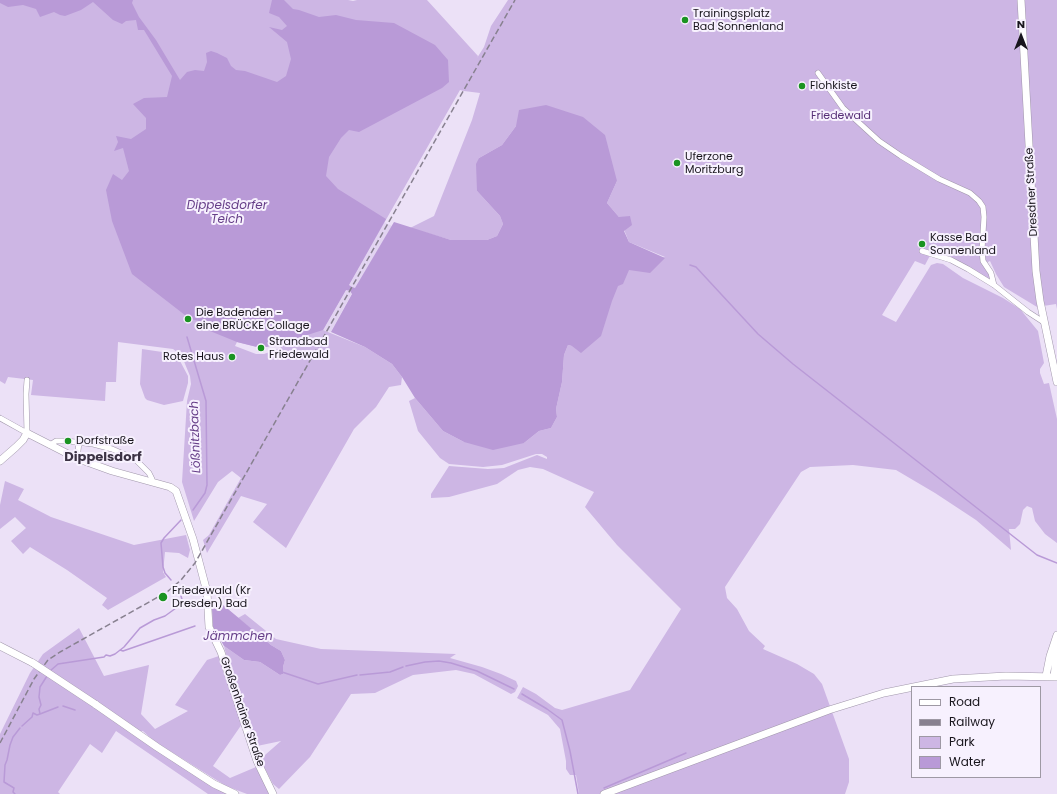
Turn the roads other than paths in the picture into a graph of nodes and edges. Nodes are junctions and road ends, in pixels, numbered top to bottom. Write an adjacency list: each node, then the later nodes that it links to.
1 (1021, 0): 5 (main road, Dresdner Straße)
2 (818, 73): 4 (street)
3 (922, 251): 4 (street)
4 (994, 285): 5 (street)
5 (1045, 323): 7 (main road, Dresdner Straße)
6 (27, 380): 9 (street)
7 (1057, 382)
8 (0, 418): 9 (street, Großenhainer Straße)
9 (27, 433): 11 (main road, Großenhainer Straße); 13 (main road)
10 (79, 442): 11 (street); 12 (street); 14 (street)
11 (50, 445): 12 (main road, Großenhainer Straße)
12 (76, 458): 14 (main road, Großenhainer Straße)
13 (0, 461)
14 (151, 482): 22 (main road, Großenhainer Straße)
15 (1057, 635): 18 (main road)
16 (0, 646): 21 (main road, bridge)
17 (1057, 656): 18 (main road)
18 (1052, 677): 19 (main road)
19 (918, 686)
20 (911, 688): 23 (main road)
21 (235, 794)
22 (273, 794)
23 (604, 794)

